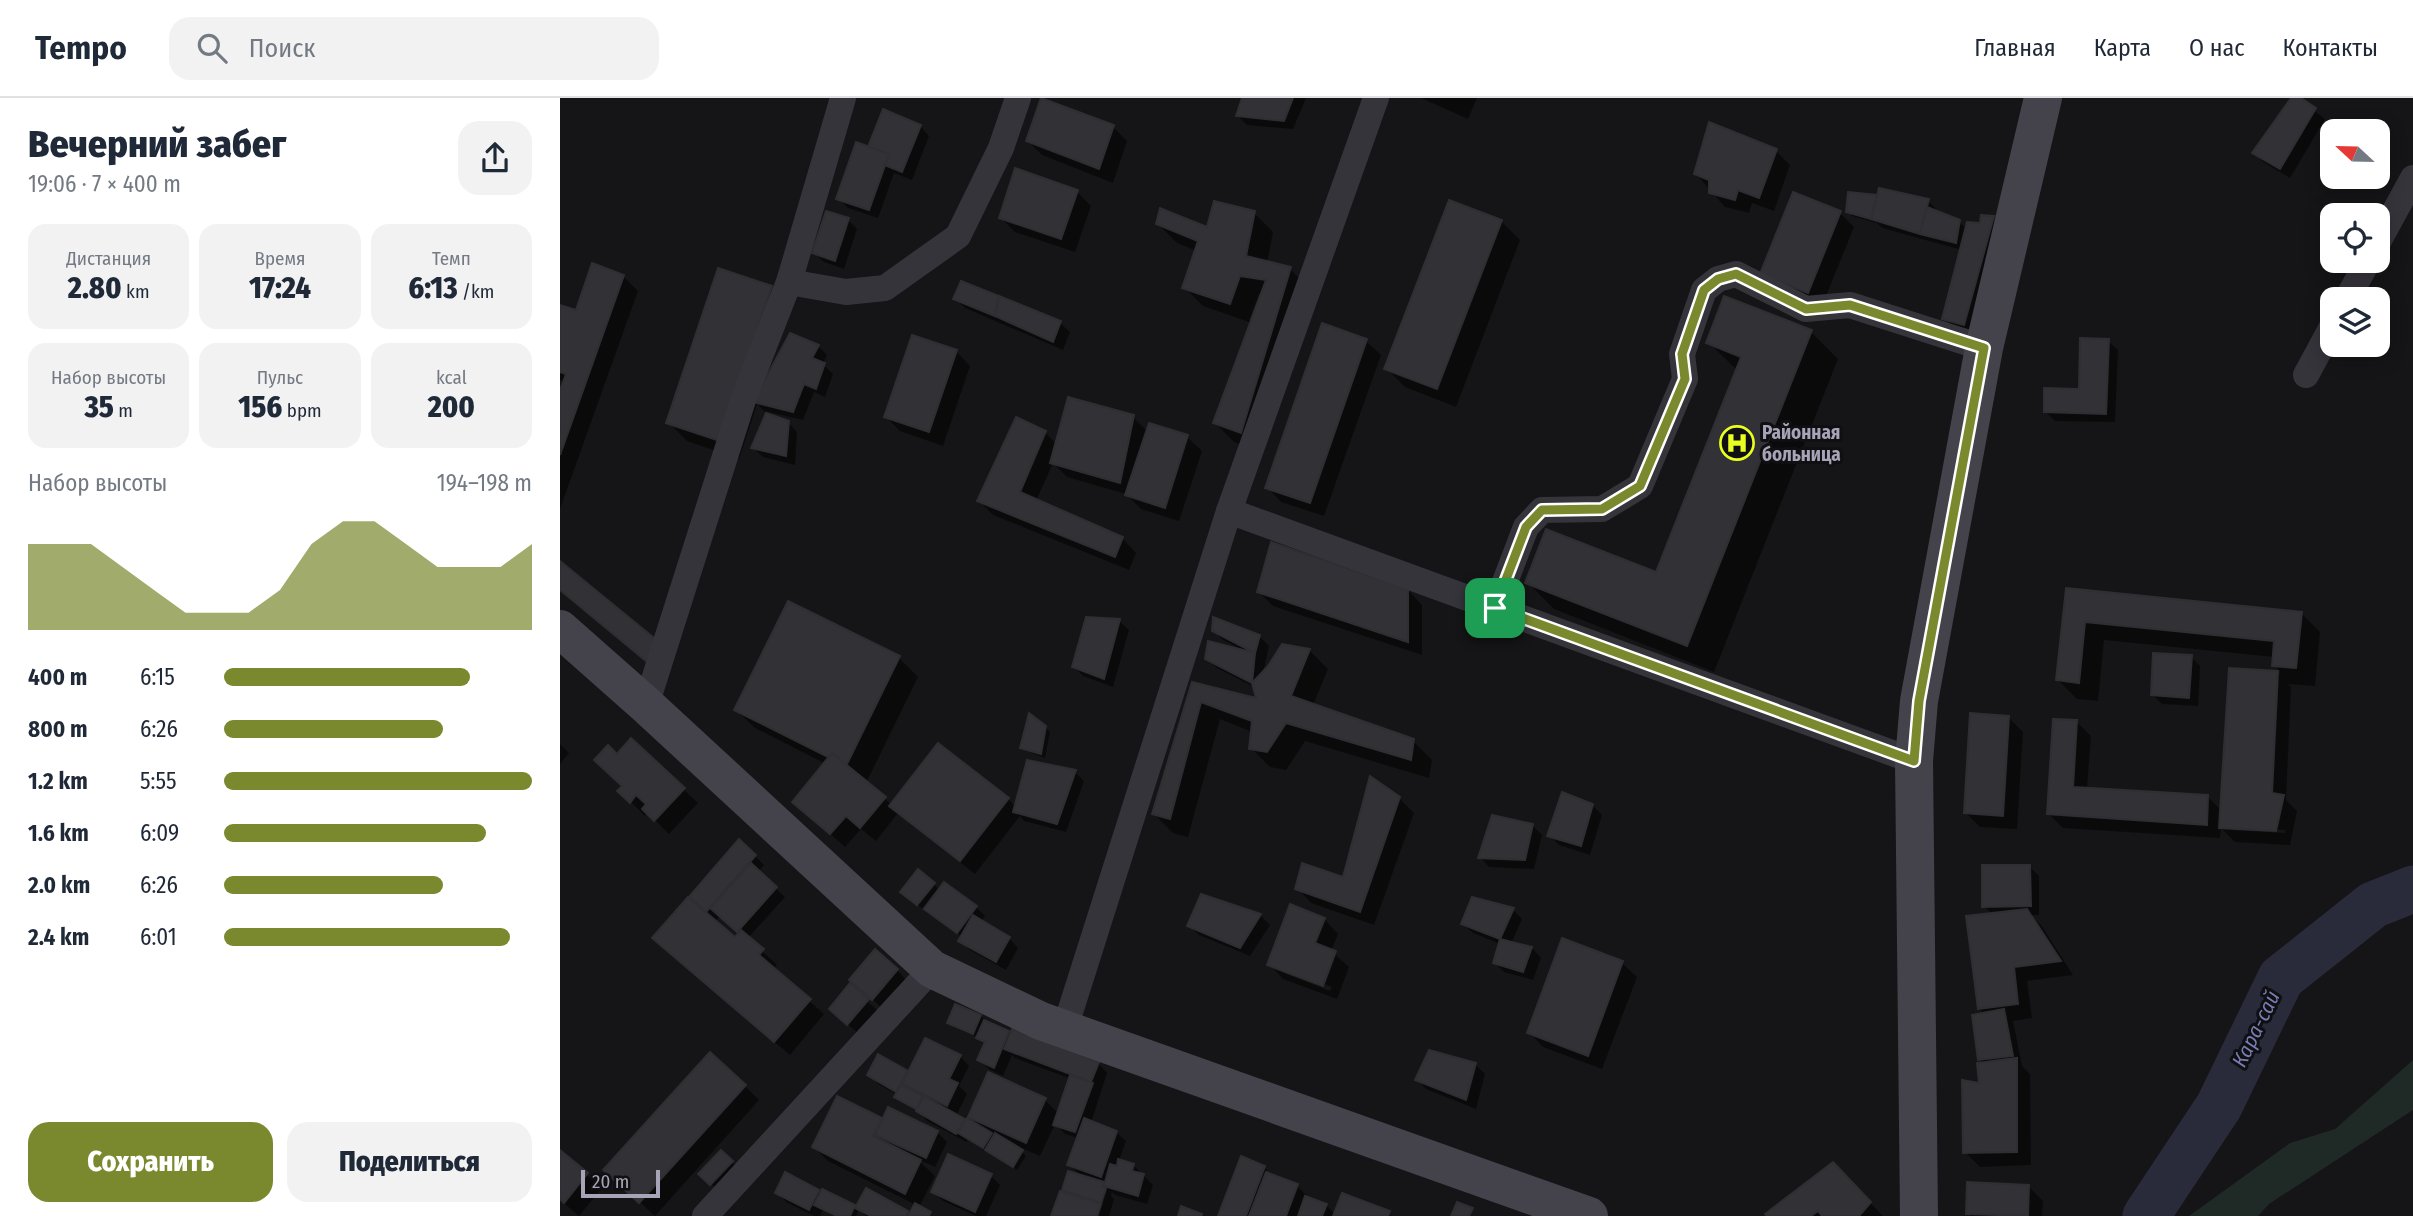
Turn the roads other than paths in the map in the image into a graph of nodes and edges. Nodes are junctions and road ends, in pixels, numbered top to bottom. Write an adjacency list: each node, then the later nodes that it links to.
1 (843, 98): 8 (street)
2 (1018, 98): 8 (street)
3 (1376, 98): 12 (street)
4 (2043, 98): 9 (street)
5 (2413, 178): 6 (street)
6 (2404, 220): 7 (street)
7 (2390, 232)
8 (789, 282): 15 (street)
9 (1984, 348): 13 (street); 16 (street)
10 (2320, 350): 11 (street)
11 (2306, 375)
12 (1229, 511): 13 (street); 18 (street)
13 (1495, 608): 16 (street)
14 (560, 629): 15 (street)
15 (646, 705): 17 (street)
16 (1914, 761): 21 (street)
17 (932, 969): 18 (street); 19 (street)
18 (1065, 1028): 20 (street)
19 (705, 1216)
20 (1589, 1216)
21 (1919, 1216)

